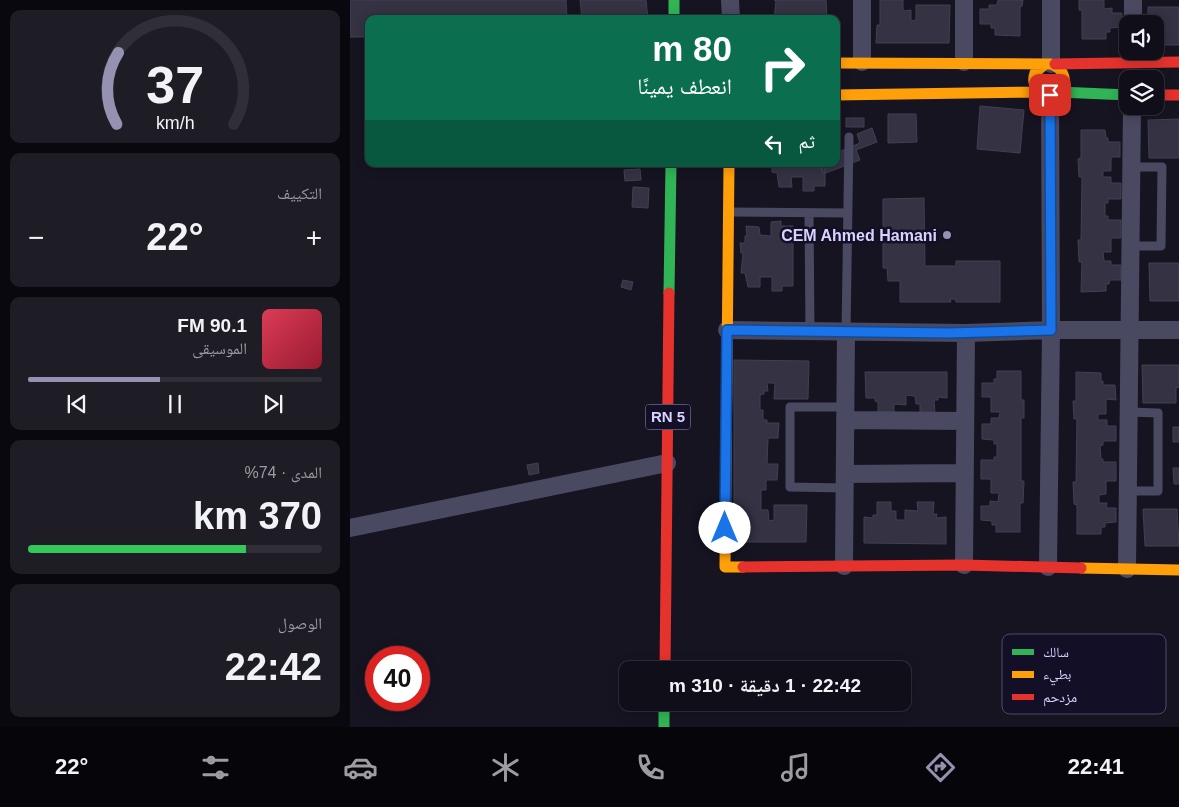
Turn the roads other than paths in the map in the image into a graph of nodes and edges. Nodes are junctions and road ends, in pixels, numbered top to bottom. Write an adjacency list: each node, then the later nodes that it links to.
1 (674, 0): 7 (street)
2 (730, 0): 8 (street)
3 (862, 0): 12 (street)
4 (964, 0): 13 (street)
5 (1051, 0): 16 (street)
6 (1133, 0): 9 (street)
7 (674, 15)
8 (731, 15)
9 (1133, 15)
10 (1119, 58): 16 (street)
11 (1161, 60): 14 (street)
12 (862, 62): 13 (street); 15 (street)
13 (964, 62): 16 (street)
14 (1179, 62)
15 (840, 63)
16 (1050, 64): 17 (street); 17 (street)
17 (1050, 93): 18 (street); 19 (street); 32 (street)
18 (840, 95)
19 (1119, 95)
20 (1164, 95): 21 (street)
21 (1179, 95)
22 (1132, 115): 26 (street)
23 (849, 137): 29 (lane)
24 (670, 167): 41 (street, RN 5)
25 (729, 167): 27 (street)
26 (1132, 167): 30 (street); 30 (lane)
27 (728, 212): 28 (lane); 31 (street)
28 (809, 212): 29 (lane); 35 (lane)
29 (848, 213): 36 (lane)
30 (1131, 246): 33 (street)
31 (727, 330): 35 (street); 46 (street)
32 (1051, 330): 33 (street); 37 (street); 48 (street)
33 (1130, 330): 34 (street); 38 (street)
34 (1179, 330)
35 (810, 332): 36 (street)
36 (846, 332): 37 (street); 39 (street)
37 (966, 333): 40 (street)
38 (1129, 412): 44 (street); 44 (lane)
39 (845, 414): 40 (street); 43 (street); 43 (lane)
40 (965, 421): 42 (street)
41 (668, 463): 45 (street); 51 (street, RN 5)
42 (965, 473): 43 (street); 47 (street)
43 (845, 481): 46 (street)
44 (1128, 491): 49 (street)
45 (350, 528)
46 (844, 566): 47 (street)
47 (964, 566): 48 (street)
48 (1048, 567): 49 (street)
49 (1127, 569): 50 (street)
50 (1179, 570)
51 (665, 661)
52 (664, 711): 53 (street)
53 (664, 727)

